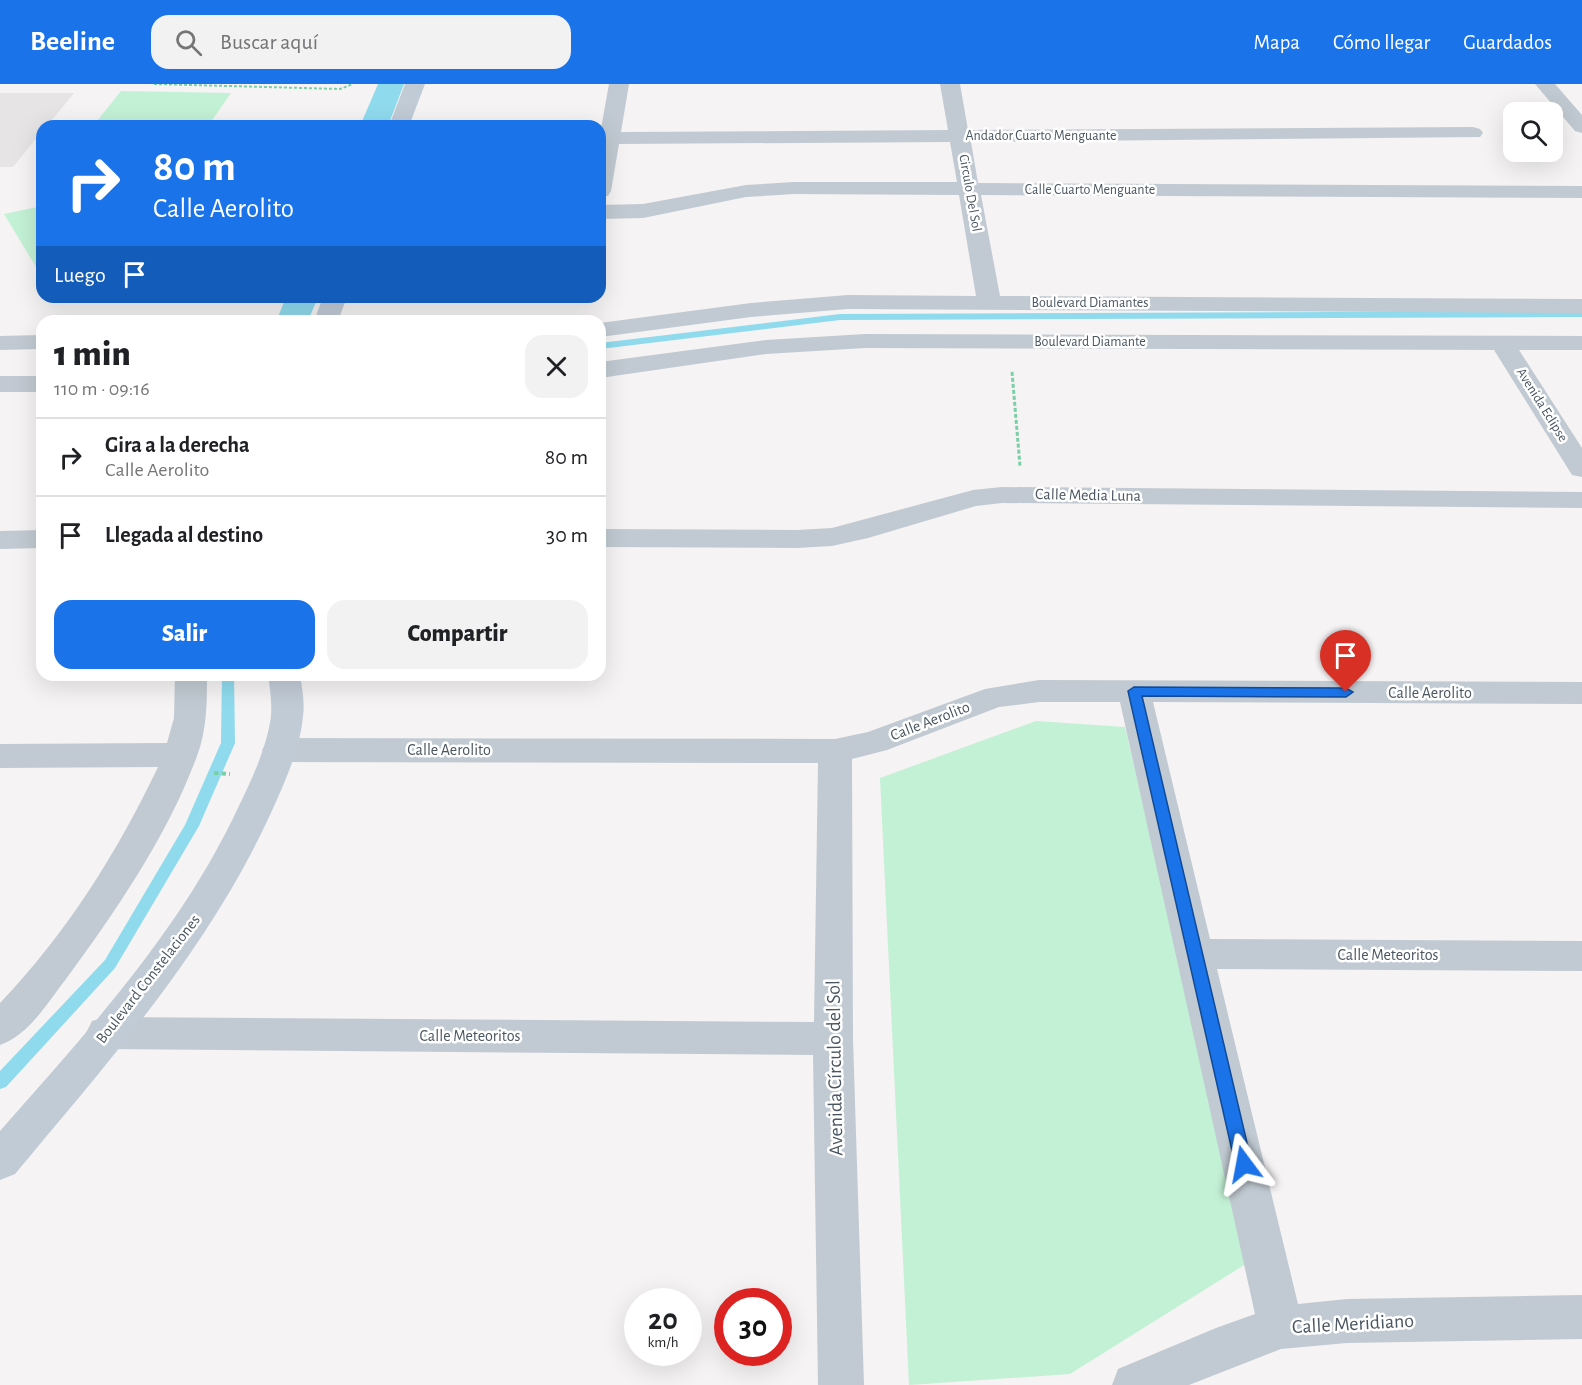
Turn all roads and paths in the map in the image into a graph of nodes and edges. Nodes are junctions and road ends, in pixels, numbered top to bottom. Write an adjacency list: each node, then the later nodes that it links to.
1 (154, 84): 2 (path)
2 (353, 84)
3 (415, 84): 7 (street)
4 (619, 84): 11 (street)
5 (950, 84): 10 (street, Circulo Del Sol)
6 (1545, 84): 8 (street)
7 (401, 120)
8 (1579, 120)
9 (1473, 133): 10 (street, Andador Cuarto Menguante)
10 (959, 136): 11 (street, Andador Cuarto Menguante); 13 (street, Circulo Del Sol)
11 (609, 138): 12 (street)
12 (606, 156)
13 (969, 190): 14 (street, Calle Cuarto Menguante); 15 (street, Calle Cuarto Menguante); 16 (street, Circulo Del Sol)
14 (1582, 192)
15 (606, 212)
16 (990, 302): 17 (street, Boulevard Diamantes); 18 (street, Boulevard Diamantes)
17 (1582, 306)
18 (606, 329)
19 (36, 342): 22 (street)
20 (1009, 342): 21 (street, Boulevard Diamante); 24 (street, Boulevard Diamante); 28 (path)
21 (1502, 342): 23 (street, Boulevard Diamante); 27 (street, Avenida Eclipse)
22 (0, 343)
23 (1582, 343)
24 (606, 369)
25 (0, 384): 26 (street)
26 (36, 384)
27 (1582, 469)
28 (1023, 495): 29 (street, Calle Media Luna); 30 (street, Calle Media Luna)
29 (1582, 500)
30 (606, 538)
31 (36, 539): 32 (street)
32 (0, 540)
33 (191, 681): 40 (street)
34 (284, 681): 37 (street, Boulevard Constelaciones)
35 (1134, 691): 36 (street, Calle Aerolito); 38 (street, Calle Aerolito); 42 (street)
36 (1582, 693)
37 (279, 750): 38 (street, Calle Aerolito); 45 (street, Boulevard Constelaciones)
38 (835, 751): 46 (street, Avenida Círculo del Sol)
39 (0, 756): 40 (street)
40 (194, 763): 41 (path); 44 (street)
41 (242, 776)
42 (1195, 954): 43 (street, Calle Meteoritos); 49 (street)
43 (1582, 956)
44 (0, 1029)
45 (106, 1033): 46 (street, Calle Meteoritos); 47 (street, Boulevard Constelaciones)
46 (833, 1039): 50 (street, Avenida Círculo del Sol)
47 (0, 1161)
48 (1582, 1317): 49 (street, Calle Meridiano)
49 (1281, 1327): 51 (street, Calle Meridiano)
50 (842, 1385)
51 (1135, 1385)

